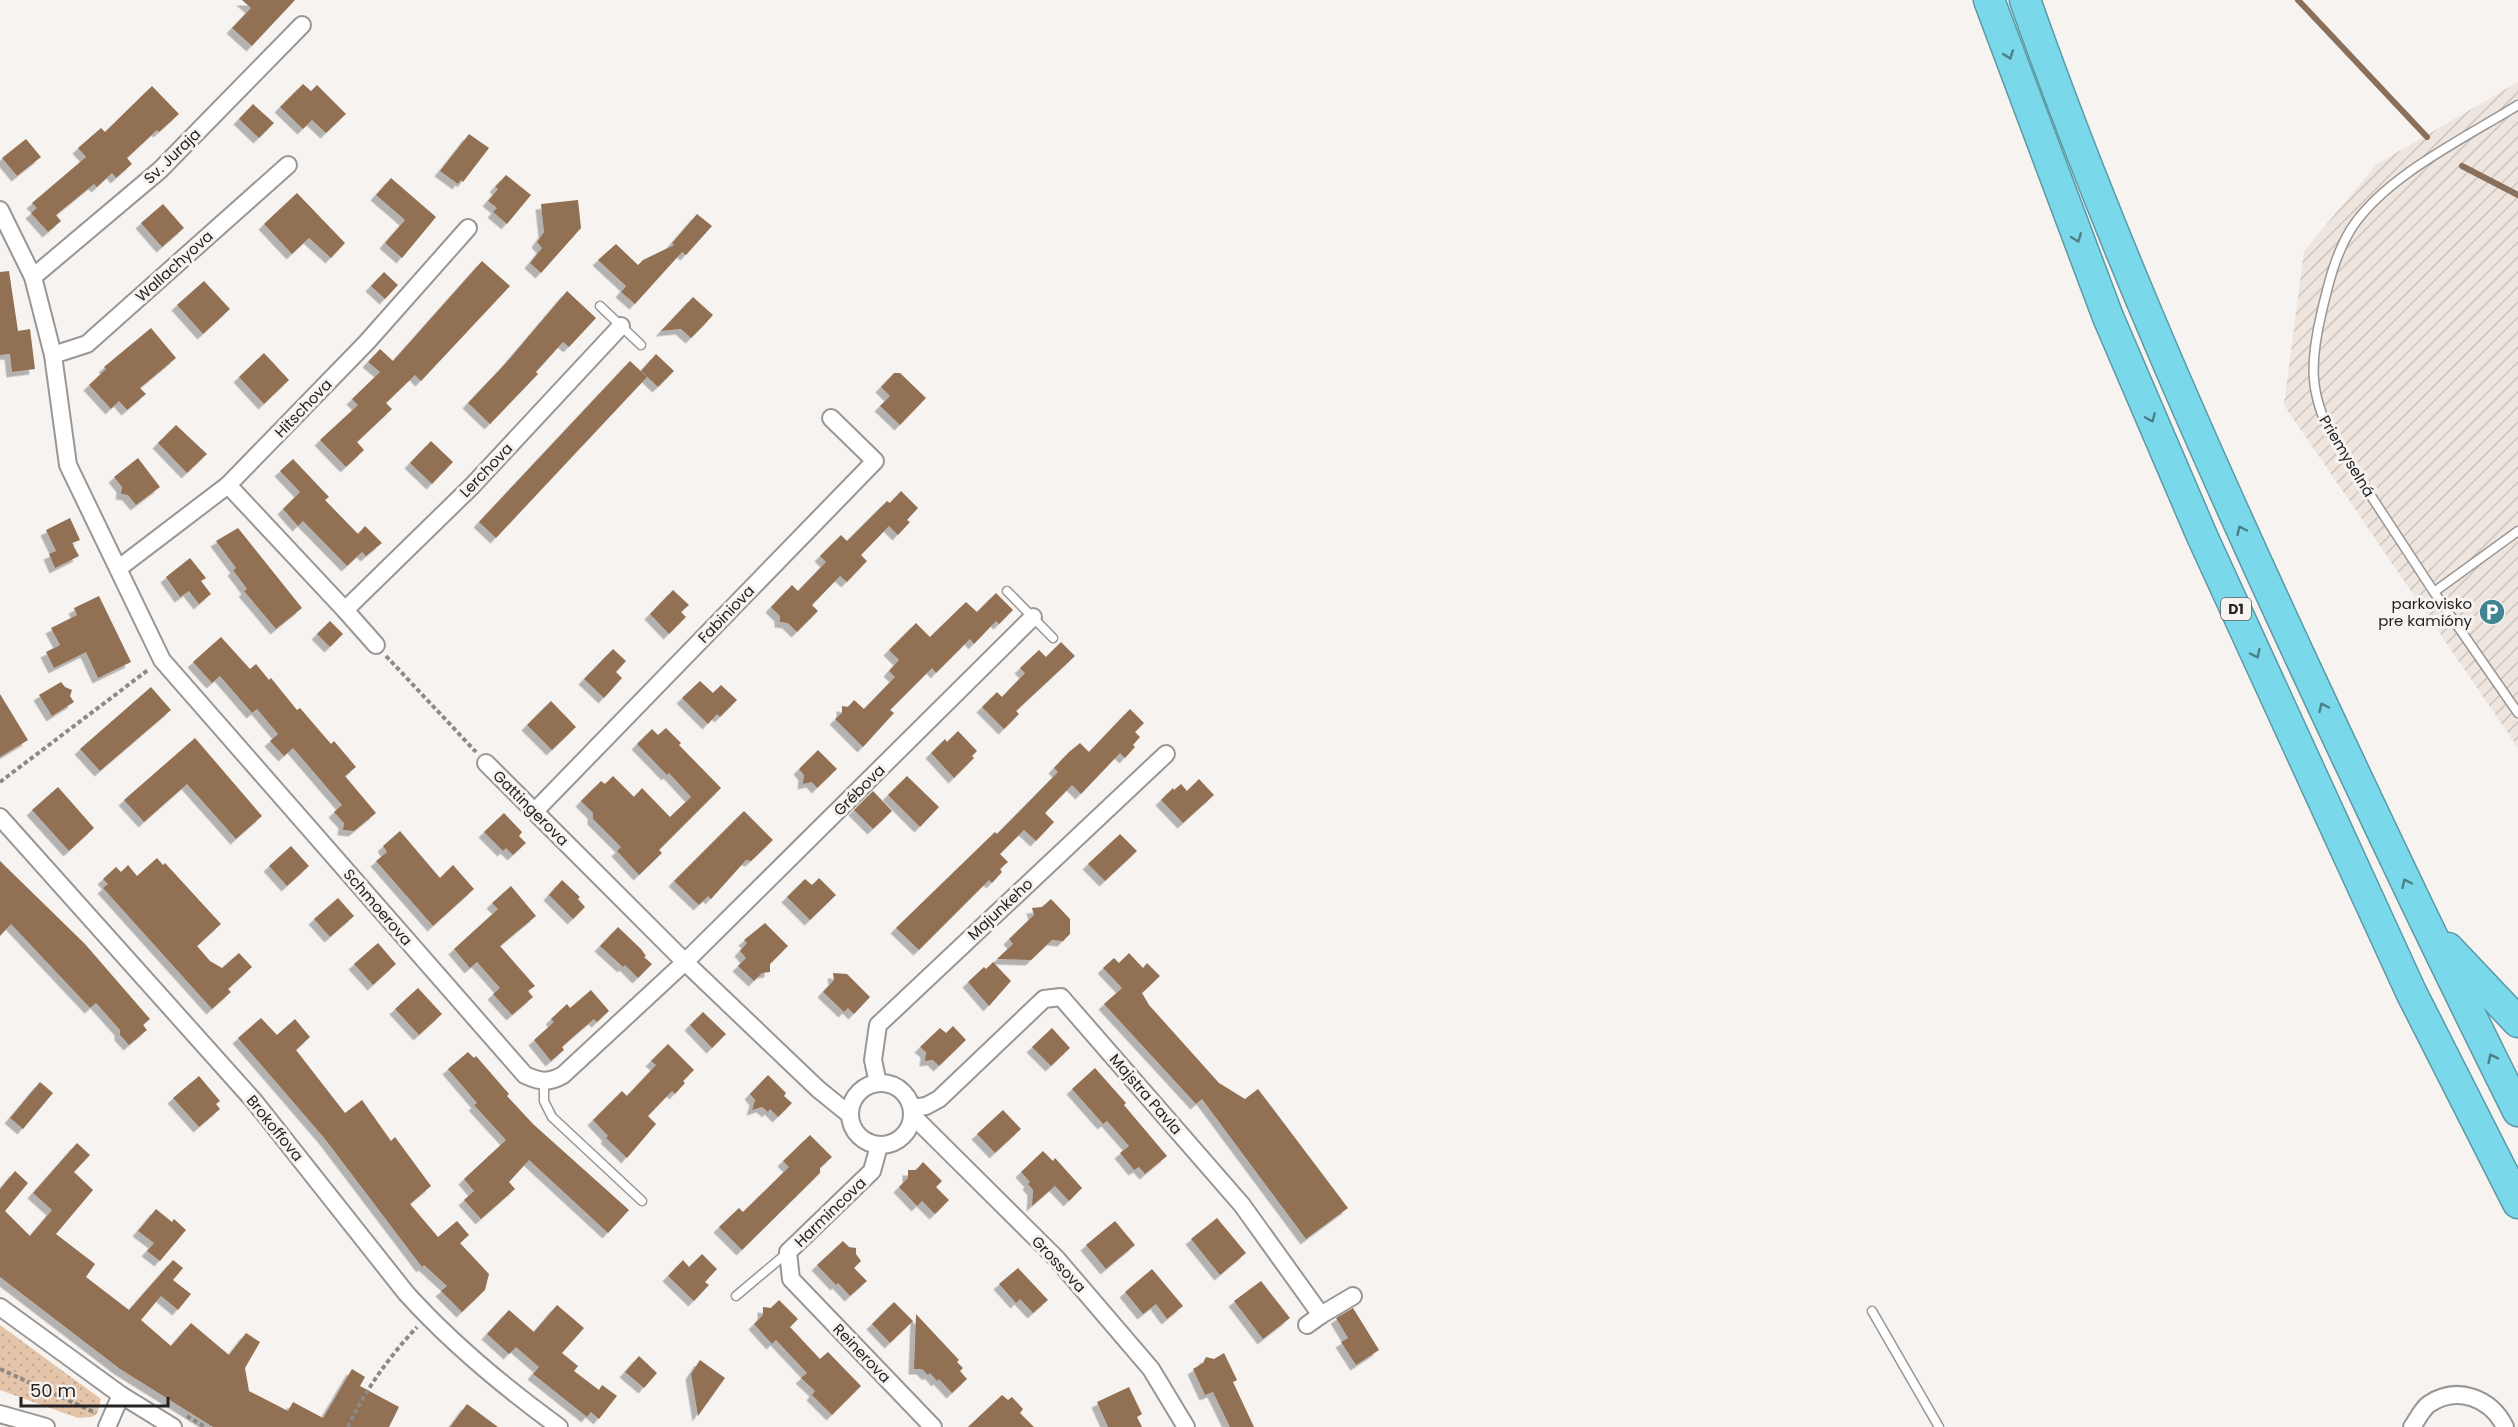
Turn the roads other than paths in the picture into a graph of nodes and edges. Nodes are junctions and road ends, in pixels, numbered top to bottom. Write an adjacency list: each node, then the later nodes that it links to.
1 (1989, 0): 38 (highway, D1, one-way to 38)
2 (2025, 0): 28 (highway, D1, one-way to 2)
3 (302, 25): 8 (street, Sv. Juraja)
4 (2518, 105): 18 (lane, Priemyselná)
5 (288, 165): 12 (street, Wallachyova)
6 (0, 210): 8 (street, Schmoerova)
7 (468, 228): 14 (street, Hitschova)
8 (33, 277): 12 (street, Schmoerova)
9 (600, 306): 10 (lane)
10 (621, 326): 11 (lane); 19 (street, Lerchova)
11 (641, 345)
12 (53, 355): 16 (street, Schmoerova)
13 (831, 418): 26 (street, Fabiniova)
14 (228, 484): 16 (street, Hitschova); 19 (street)
15 (2518, 531): 18 (lane)
16 (119, 568): 31 (street, Schmoerova)
17 (1007, 591): 20 (lane)
18 (2434, 592): 23 (lane, Priemyselná)
19 (345, 609): 22 (street)
20 (1033, 617): 21 (lane); 29 (street, Grébova)
21 (1053, 638)
22 (376, 645)
23 (2518, 713)
24 (1166, 754): 32 (street, Majunkeho)
25 (486, 763): 26 (street, Gattingerova)
26 (535, 811): 29 (street, Gattingerova)
27 (0, 817): 52 (street, Brokoffova)
28 (2424, 923): 30 (highway); 33 (highway, D1, one-way to 28)
29 (685, 963): 31 (street); 35 (street, Gattingerova)
30 (2518, 1022)
31 (544, 1082): 37 (lane)
32 (878, 1083): 34 (street); 35 (street)
33 (2518, 1111)
34 (913, 1112): 36 (street); 45 (street, Majstra Pavla); 54 (street, Grossova)
35 (850, 1115): 36 (street)
36 (879, 1146): 39 (street, Harmincova)
37 (642, 1201)
38 (2518, 1203)
39 (788, 1252): 40 (street, Harmincova); 41 (lane)
40 (791, 1279): 53 (street, Reinerova)
41 (736, 1296)
42 (1353, 1296): 45 (street)
43 (0, 1306): 47 (street)
44 (1872, 1311): 55 (lane)
45 (1322, 1315): 46 (street)
46 (1307, 1325)
47 (120, 1395): 49 (street); 51 (street)
48 (0, 1413): 50 (street)
49 (108, 1423)
50 (46, 1427)
51 (173, 1427)
52 (559, 1427)
53 (933, 1427)
54 (1186, 1427)
55 (1939, 1427)
56 (2412, 1427): 57 (street)
57 (2505, 1427)

